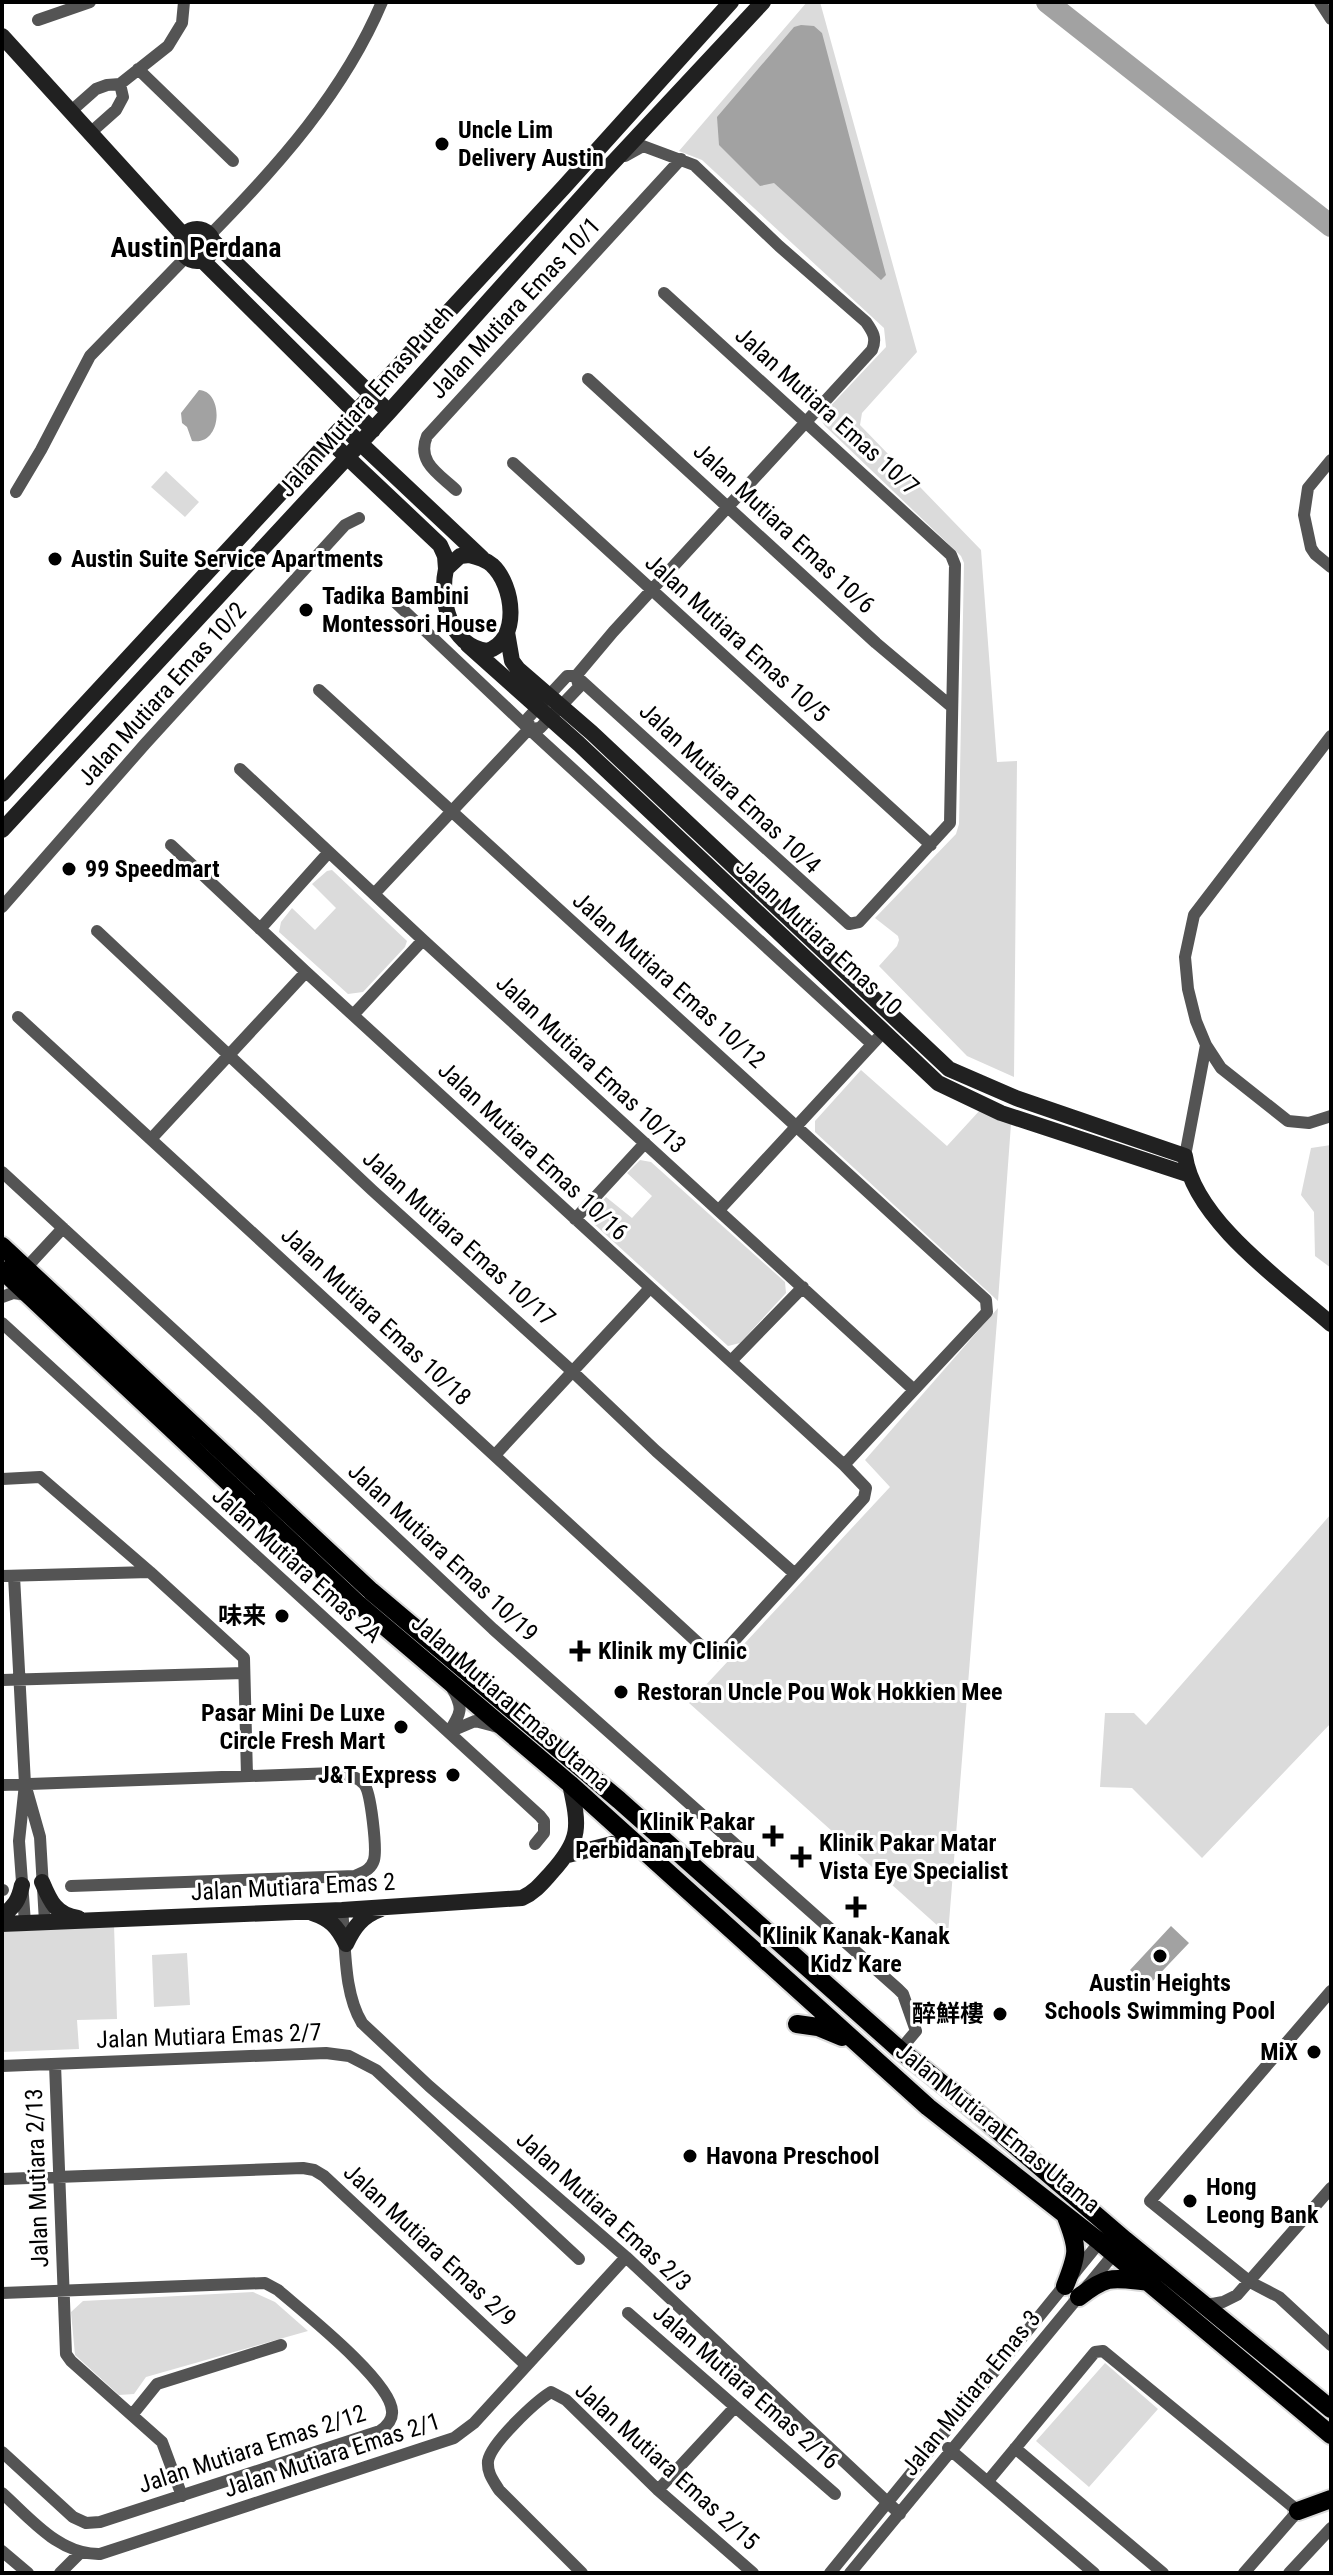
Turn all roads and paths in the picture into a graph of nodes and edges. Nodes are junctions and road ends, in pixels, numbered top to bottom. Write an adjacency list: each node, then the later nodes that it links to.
1 (90, 2): 8 (street)
2 (184, 2): 10 (street)
3 (382, 2): 18 (street)
4 (731, 2): 21 (street, Jalan Mutiara Emas Puteh)
5 (763, 2): 16 (street, Jalan Mutiara Emas Puteh)
6 (1323, 4): 7 (street)
7 (1331, 19)
8 (38, 20)
9 (2, 36): 12 (street)
10 (138, 69): 11 (street); 15 (street)
11 (120, 84): 12 (street); 13 (street)
12 (70, 112): 13 (street)
13 (89, 134): 17 (street)
14 (681, 159): 16 (street); 28 (street); 39 (street, Jalan Mutiara Emas 10/1)
15 (233, 161)
16 (605, 171): 27 (street, Jalan Mutiara Emas Puteh)
17 (184, 236): 18 (street); 19 (street)
18 (211, 238): 19 (street); 22 (street)
19 (194, 258): 24 (street); 40 (street)
20 (664, 293): 28 (street, Jalan Mutiara Emas 10/7)
21 (401, 363): 22 (street); 25 (street, Jalan Mutiara Emas Puteh)
22 (349, 372): 25 (street)
23 (588, 379): 41 (street, Jalan Mutiara Emas 10/6)
24 (334, 392): 26 (street); 29 (street)
25 (372, 394): 26 (street, Jalan Mutiara Emas Puteh); 27 (street)
26 (355, 412): 29 (street, Jalan Mutiara Emas Puteh); 30 (street)
27 (389, 412): 30 (street, Jalan Mutiara Emas Puteh); 34 (street)
28 (807, 422): 41 (street); 55 (street, Jalan Mutiara Emas 10/7)
29 (342, 426): 31 (street, Jalan Mutiara Emas Puteh); 32 (street)
30 (373, 430): 32 (street, Jalan Mutiara Emas Puteh)
31 (329, 440): 33 (street); 58 (street, Jalan Mutiara Emas Puteh)
32 (360, 444): 33 (street, Jalan Mutiara Emas Puteh); 34 (street)
33 (348, 457): 37 (street); 38 (street, Jalan Mutiara Emas Puteh)
34 (377, 460): 43 (street)
35 (1331, 460): 46 (street)
36 (513, 463): 48 (street, Jalan Mutiara Emas 10/5)
37 (364, 473): 38 (street); 44 (street)
38 (320, 486): 60 (street, Jalan Mutiara Emas Puteh)
39 (456, 490)
40 (16, 492)
41 (730, 506): 48 (street); 55 (street, Jalan Mutiara Emas 10/6)
42 (359, 518): 68 (street, Jalan Mutiara Emas 10/2)
43 (454, 533): 44 (street); 45 (street)
44 (440, 545): 47 (street)
45 (482, 558): 47 (street); 50 (street)
46 (1331, 567)
47 (446, 569): 51 (street)
48 (652, 590): 52 (street); 65 (street, Jalan Mutiara Emas 10/5)
49 (396, 603): 56 (street)
50 (507, 632): 51 (street); 54 (street, Jalan Mutiara Emas 10)
51 (468, 645): 54 (street, Jalan Mutiara Emas 10)
52 (576, 676): 54 (street); 65 (street, Jalan Mutiara Emas 10/4)
53 (319, 690): 62 (street, Jalan Mutiara Emas 10/12)
54 (549, 707): 56 (street); 73 (street, Jalan Mutiara Emas 10); 76 (street, Jalan Mutiara Emas 10)
55 (952, 707): 65 (street)
56 (529, 729): 62 (street); 78 (street)
57 (1331, 736): 81 (street)
58 (30, 763): 60 (street); 61 (street, Jalan Mutiara Emas Puteh)
59 (240, 769): 66 (street, Jalan Mutiara Emas 10/13)
60 (49, 780): 63 (street, Jalan Mutiara Emas Puteh)
61 (2, 794)
62 (450, 812): 67 (street); 84 (street, Jalan Mutiara Emas 10/12)
63 (2, 830)
64 (171, 845): 69 (street, Jalan Mutiara Emas 10/16)
65 (931, 845)
66 (329, 852): 67 (street, Jalan Mutiara Emas 10/13); 69 (street)
67 (374, 894): 71 (street, Jalan Mutiara Emas 10/13)
68 (2, 907)
69 (260, 929): 72 (street, Jalan Mutiara Emas 10/16)
70 (97, 931): 82 (street, Jalan Mutiara Emas 10/17)
71 (423, 940): 74 (street); 86 (street, Jalan Mutiara Emas 10/13)
72 (306, 972): 74 (street, Jalan Mutiara Emas 10/16); 82 (street)
73 (880, 1004): 76 (street); 77 (street, Jalan Mutiara Emas 10)
74 (353, 1015): 91 (street, Jalan Mutiara Emas 10/16)
75 (18, 1017): 85 (street, Jalan Mutiara Emas 10/18)
76 (869, 1017): 78 (street); 79 (street, Jalan Mutiara Emas 10)
77 (896, 1019): 79 (street); 87 (street, Jalan Mutiara Emas 10)
78 (857, 1030): 80 (street)
79 (884, 1031): 80 (street); 89 (street, Jalan Mutiara Emas 10)
80 (872, 1044): 84 (street)
81 (1206, 1045): 83 (street); 87 (street)
82 (228, 1055): 85 (street); 103 (street, Jalan Mutiara Emas 10/17)
83 (1331, 1116)
84 (798, 1127): 90 (street); 104 (street, Jalan Mutiara Emas 10/12)
85 (151, 1139): 105 (street, Jalan Mutiara Emas 10/18)
86 (645, 1143): 90 (street, Jalan Mutiara Emas 10/13); 91 (street)
87 (1185, 1156): 89 (street)
88 (2, 1172): 92 (street, Jalan Mutiara Emas 10/19)
89 (1190, 1175): 101 (street)
90 (719, 1210): 96 (street, Jalan Mutiara Emas 10/13)
91 (575, 1219): 97 (street, Jalan Mutiara Emas 10/16)
92 (63, 1228): 94 (street); 141 (street, Jalan Mutiara Emas 10/19)
93 (2, 1246): 94 (main road, Jalan Mutiara Emas Utama)
94 (25, 1269): 136 (main road, Jalan Mutiara Emas Utama)
95 (2, 1270): 98 (main road, Jalan Mutiara Emas Utama)
96 (803, 1287): 102 (street); 104 (street, Jalan Mutiara Emas 10/13)
97 (650, 1288): 102 (street, Jalan Mutiara Emas 10/16); 103 (street)
98 (28, 1295): 99 (street); 112 (main road, Jalan Mutiara Emas Utama)
99 (2, 1297)
100 (2, 1323): 116 (street, Jalan Mutiara Emas 2A)
101 (1331, 1324)
102 (731, 1361): 106 (street, Jalan Mutiara Emas 10/16)
103 (573, 1372): 105 (street); 109 (street, Jalan Mutiara Emas 10/17)
104 (913, 1389): 106 (street)
105 (495, 1455): 109 (street, Jalan Mutiara Emas 10/18)
106 (844, 1465): 109 (street, Jalan Mutiara Emas 10/16)
107 (2, 1479): 108 (street)
108 (150, 1572): 110 (street); 111 (street)
109 (795, 1574)
110 (8, 1576): 114 (street)
111 (244, 1673): 114 (street); 117 (street)
112 (446, 1678): 115 (main road, Jalan Mutiara Emas Utama); 116 (street)
113 (2, 1680): 114 (street)
114 (20, 1680): 118 (street)
115 (506, 1730): 116 (street); 119 (main road, Jalan Mutiara Emas Utama)
116 (449, 1732): 121 (street, Jalan Mutiara Emas 2A)
117 (247, 1776): 118 (street); 126 (street)
118 (25, 1784): 120 (street); 124 (street); 125 (street)
119 (570, 1784): 122 (main road, Jalan Mutiara Emas Utama); 123 (street)
120 (2, 1785)
121 (535, 1844)
122 (644, 1850): 123 (street); 138 (main road, Jalan Mutiara Emas Utama)
123 (568, 1855): 127 (street, Jalan Mutiara Emas 2)
124 (42, 1882): 131 (street); 132 (street)
125 (22, 1885): 130 (street); 133 (street)
126 (71, 1886)
127 (386, 1907): 128 (street, Jalan Mutiara Emas 2); 135 (street)
128 (342, 1910): 129 (street, Jalan Mutiara Emas 2); 135 (street, Jalan Mutiara Emas 2/3)
129 (306, 1911): 131 (street, Jalan Mutiara Emas 2); 135 (street)
130 (2, 1915)
131 (96, 1920): 132 (street, Jalan Mutiara Emas 2)
132 (45, 1922): 133 (street, Jalan Mutiara Emas 2)
133 (25, 1923): 134 (street, Jalan Mutiara Emas 2)
134 (2, 1924)
135 (346, 1944): 149 (street, Jalan Mutiara Emas 2/3)
136 (811, 1973): 138 (main road); 141 (main road, Jalan Mutiara Emas Utama)
137 (1331, 1991): 152 (street)
138 (815, 2005): 140 (main road, Jalan Mutiara Emas Utama)
139 (797, 2024): 140 (main road)
140 (863, 2048): 147 (main road, Jalan Mutiara Emas Utama)
141 (900, 2050): 148 (main road, Jalan Mutiara Emas Utama)
142 (55, 2064): 143 (street, Jalan Mutiara Emas 2/7); 144 (street, Jalan Mutiara 2/13); 150 (street, Jalan Mutiara Emas 2/7)
143 (2, 2066)
144 (59, 2177): 145 (street, Jalan Mutiara Emas 2/9); 153 (street, Jalan Mutiara 2/13); 160 (street, Jalan Mutiara Emas 2/9)
145 (2, 2179)
146 (1331, 2188): 152 (street)
147 (1066, 2215): 148 (main road, Jalan Mutiara Emas Utama); 154 (main road)
148 (1113, 2241): 151 (main road, Jalan Mutiara Emas Utama); 154 (street, Jalan Mutiara Emas 3); 156 (main road, Jalan Mutiara Emas Utama)
149 (626, 2257): 160 (street, Jalan Mutiara Emas 2/1); 175 (street, Jalan Mutiara Emas 2/3)
150 (579, 2259)
151 (1149, 2282): 154 (main road); 164 (main road, Jalan Mutiara Emas Utama)
152 (1250, 2282): 156 (street); 159 (street)
153 (63, 2290): 155 (street); 163 (street, Jalan Mutiara 2/13); 173 (street, Jalan Mutiara Emas 2/12)
154 (1072, 2291): 165 (street, Jalan Mutiara Emas 3); 167 (street, Jalan Mutiara Emas 3)
155 (2, 2293)
156 (1207, 2305): 162 (main road, Jalan Mutiara Emas Utama)
157 (628, 2313): 161 (street, Jalan Mutiara Emas 2/16)
158 (281, 2345): 163 (street)
159 (1331, 2345)
160 (526, 2365): 180 (street, Jalan Mutiara Emas 2/1)
161 (735, 2407): 170 (street); 172 (street, Jalan Mutiara Emas 2/16)
162 (1331, 2409)
163 (132, 2415): 173 (street, Jalan Mutiara 2/13)
164 (1331, 2435)
165 (939, 2441): 167 (street); 175 (street, Jalan Mutiara Emas 3)
166 (1015, 2448): 169 (street); 176 (street); 188 (street)
167 (952, 2451): 169 (street); 177 (street, Jalan Mutiara Emas 3)
168 (2, 2452): 173 (street, Jalan Mutiara Emas 2/12)
169 (988, 2481): 187 (street)
170 (658, 2490): 183 (street, Jalan Mutiara Emas 2/15); 184 (street, Jalan Mutiara Emas 2/15)
171 (2, 2493): 180 (street)
172 (835, 2494)
173 (182, 2496)
174 (1331, 2499): 176 (main road)
175 (888, 2504): 177 (street, Jalan Mutiara Emas 2/3); 185 (street, Jalan Mutiara Emas 3)
176 (1298, 2511): 189 (street)
177 (900, 2514): 186 (street, Jalan Mutiara Emas 3)
178 (1331, 2528): 190 (street)
179 (2, 2551): 181 (street)
180 (80, 2553): 182 (street)
181 (20, 2571)
182 (60, 2573)
183 (582, 2573)
184 (753, 2573)
185 (830, 2573)
186 (850, 2573)
187 (1094, 2573)
188 (1163, 2573)
189 (1244, 2573)
190 (1289, 2573)

